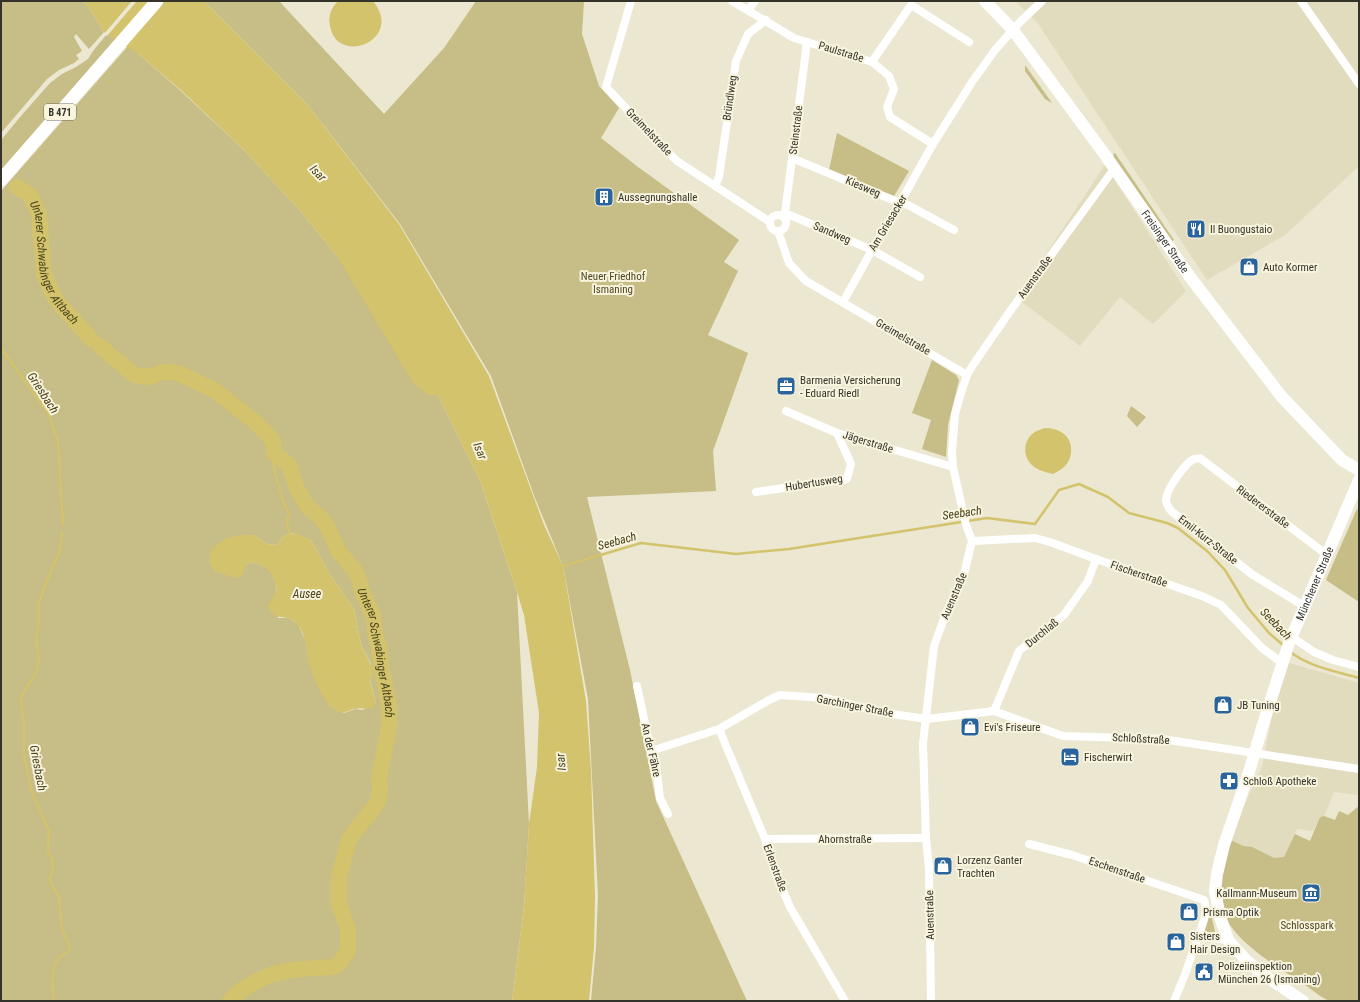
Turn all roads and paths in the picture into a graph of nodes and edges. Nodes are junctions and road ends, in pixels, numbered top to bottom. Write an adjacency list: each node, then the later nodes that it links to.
1 (157, 1): 18 (main road, B 471)
2 (631, 1): 19 (street, Greimelstraße)
3 (732, 1): 8 (street, Paulstraße)
4 (755, 1): 8 (street)
5 (985, 1): 10 (main road, Freisinger Straße)
6 (1042, 1): 10 (street, Am Griesacker)
7 (1305, 2): 14 (street)
8 (748, 10): 9 (street, Paulstraße)
9 (766, 20): 11 (street, Paulstraße); 19 (street, Bründlweg)
10 (1013, 30): 15 (street, Am Griesacker); 17 (main road, Freisinger Straße)
11 (807, 42): 13 (street, Paulstraße); 16 (street, Steinstraße)
12 (968, 42): 13 (street, Paulstraße)
13 (872, 62): 15 (street)
14 (1359, 84)
15 (933, 144): 20 (street, Am Griesacker)
16 (792, 158): 20 (street, Kiesweg); 21 (street, Steinstraße)
17 (1114, 169): 28 (street, Auenstraße); 33 (main road, Freisinger Straße)
18 (1, 180)
19 (715, 186): 22 (street, Greimelstraße)
20 (900, 203): 23 (street, Kiesweg); 25 (street, Am Griesacker)
21 (784, 215): 22 (street); 24 (street); 25 (street, Sandweg)
22 (770, 222): 24 (street)
23 (954, 230)
24 (778, 231): 27 (street, Greimelstraße)
25 (872, 250): 26 (street, Sandweg); 27 (street, Am Griesacker)
26 (920, 277)
27 (843, 302): 28 (street, Greimelstraße)
28 (967, 375): 32 (street, Auenstraße)
29 (786, 410): 30 (street, Jägerstraße)
30 (837, 432): 32 (street, Jägerstraße); 35 (street, Hubertusweg)
31 (1200, 458): 39 (street, Riedererstraße); 41 (street, Emil-Kurz-Straße)
32 (953, 467): 38 (street, Auenstraße)
33 (1359, 470)
34 (1359, 480): 37 (main road, Münchener Straße)
35 (756, 492)
36 (1359, 501): 37 (main road)
37 (1345, 513): 39 (main road, Münchener Straße)
38 (972, 541): 40 (street, Fischerstraße); 47 (street, Auenstraße)
39 (1327, 555): 41 (main road, Münchener Straße)
40 (1096, 559): 43 (street, Fischerstraße); 46 (street, Durchlaß)
41 (1304, 606): 42 (main road, Münchener Straße)
42 (1290, 640): 43 (main road, Münchener Straße); 44 (street)
43 (1284, 659): 50 (main road, Münchener Straße)
44 (1359, 666)
45 (636, 686): 49 (street, An der Fähre)
46 (994, 711): 47 (street, Schloßstraße); 50 (street, Schloßstraße)
47 (927, 719): 48 (street, Garchinger Straße); 53 (street, Auenstraße)
48 (719, 729): 49 (street, Garchinger Straße); 54 (street, Erlenstraße)
49 (651, 751): 52 (street, An der Fähre)
50 (1254, 754): 51 (street, Schloßstraße); 56 (main road, Münchener Straße)
51 (1359, 770)
52 (668, 814)
53 (926, 838): 54 (street, Ahornstraße); 61 (street, Auenstraße)
54 (765, 839): 60 (street, Erlenstraße)
55 (1029, 844): 57 (street, Eschenstraße)
56 (1215, 891): 57 (street); 59 (main road, Münchener Straße)
57 (1204, 900): 58 (street)
58 (1198, 937): 59 (street); 62 (street)
59 (1228, 940): 63 (main road, Münchener Straße)
60 (845, 1001)
61 (931, 1001)
62 (1174, 1001)
63 (1303, 1001)

